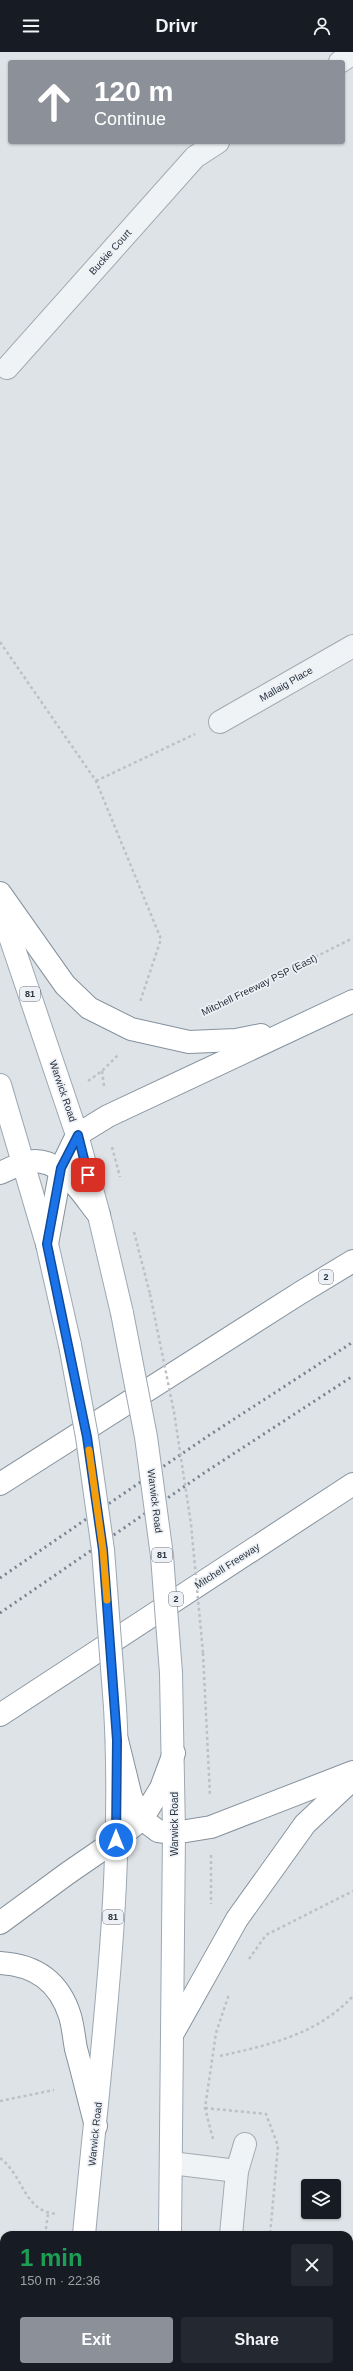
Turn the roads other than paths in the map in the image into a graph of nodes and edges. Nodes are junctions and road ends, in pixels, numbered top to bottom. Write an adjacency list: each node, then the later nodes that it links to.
1 (353, 54): 2 (street)
2 (343, 60)
3 (215, 144): 4 (street, Buckie Court)
4 (7, 368)
5 (353, 646): 6 (street, Mallaig Place)
6 (220, 722)
7 (0, 893): 10 (main road)
8 (0, 907): 12 (main road, Warwick Road / 81)
9 (353, 1001): 10 (main road)
10 (286, 1031): 12 (main road)
11 (0, 1085): 13 (main road, Warwick Road / 81)
12 (78, 1135): 14 (main road); 16 (main road, Warwick Road / 81)
13 (24, 1163): 14 (main road); 15 (main road); 17 (main road, Warwick Road / 81)
14 (61, 1168): 16 (main road); 17 (main road)
15 (0, 1173)
16 (99, 1215): 23 (main road, Warwick Road / 81, bridge)
17 (47, 1244): 22 (main road, Warwick Road / 81, bridge)
18 (353, 1261): 19 (main road, 2)
19 (0, 1484)
20 (353, 1484): 21 (main road, Mitchell Freeway / 2)
21 (0, 1715)
22 (117, 1740): 26 (main road); 28 (main road, Warwick Road / 81)
23 (174, 1753): 26 (main road); 27 (main road, Warwick Road / 81)
24 (353, 1772): 27 (main road)
25 (353, 1779): 31 (main road)
26 (142, 1819): 27 (main road); 28 (main road)
27 (174, 1833): 31 (main road, Warwick Road / 81)
28 (116, 1840): 29 (main road); 32 (main road, Warwick Road / 81)
29 (0, 1923)
30 (0, 1963): 32 (main road)
31 (173, 2033): 34 (main road, Warwick Road / 81)
32 (96, 2126): 36 (main road, Warwick Road / 81)
33 (245, 2144): 35 (street)
34 (171, 2162): 35 (street); 37 (main road, Warwick Road / 81)
35 (237, 2171): 38 (street)
36 (85, 2225)
37 (170, 2231)
38 (231, 2231)

